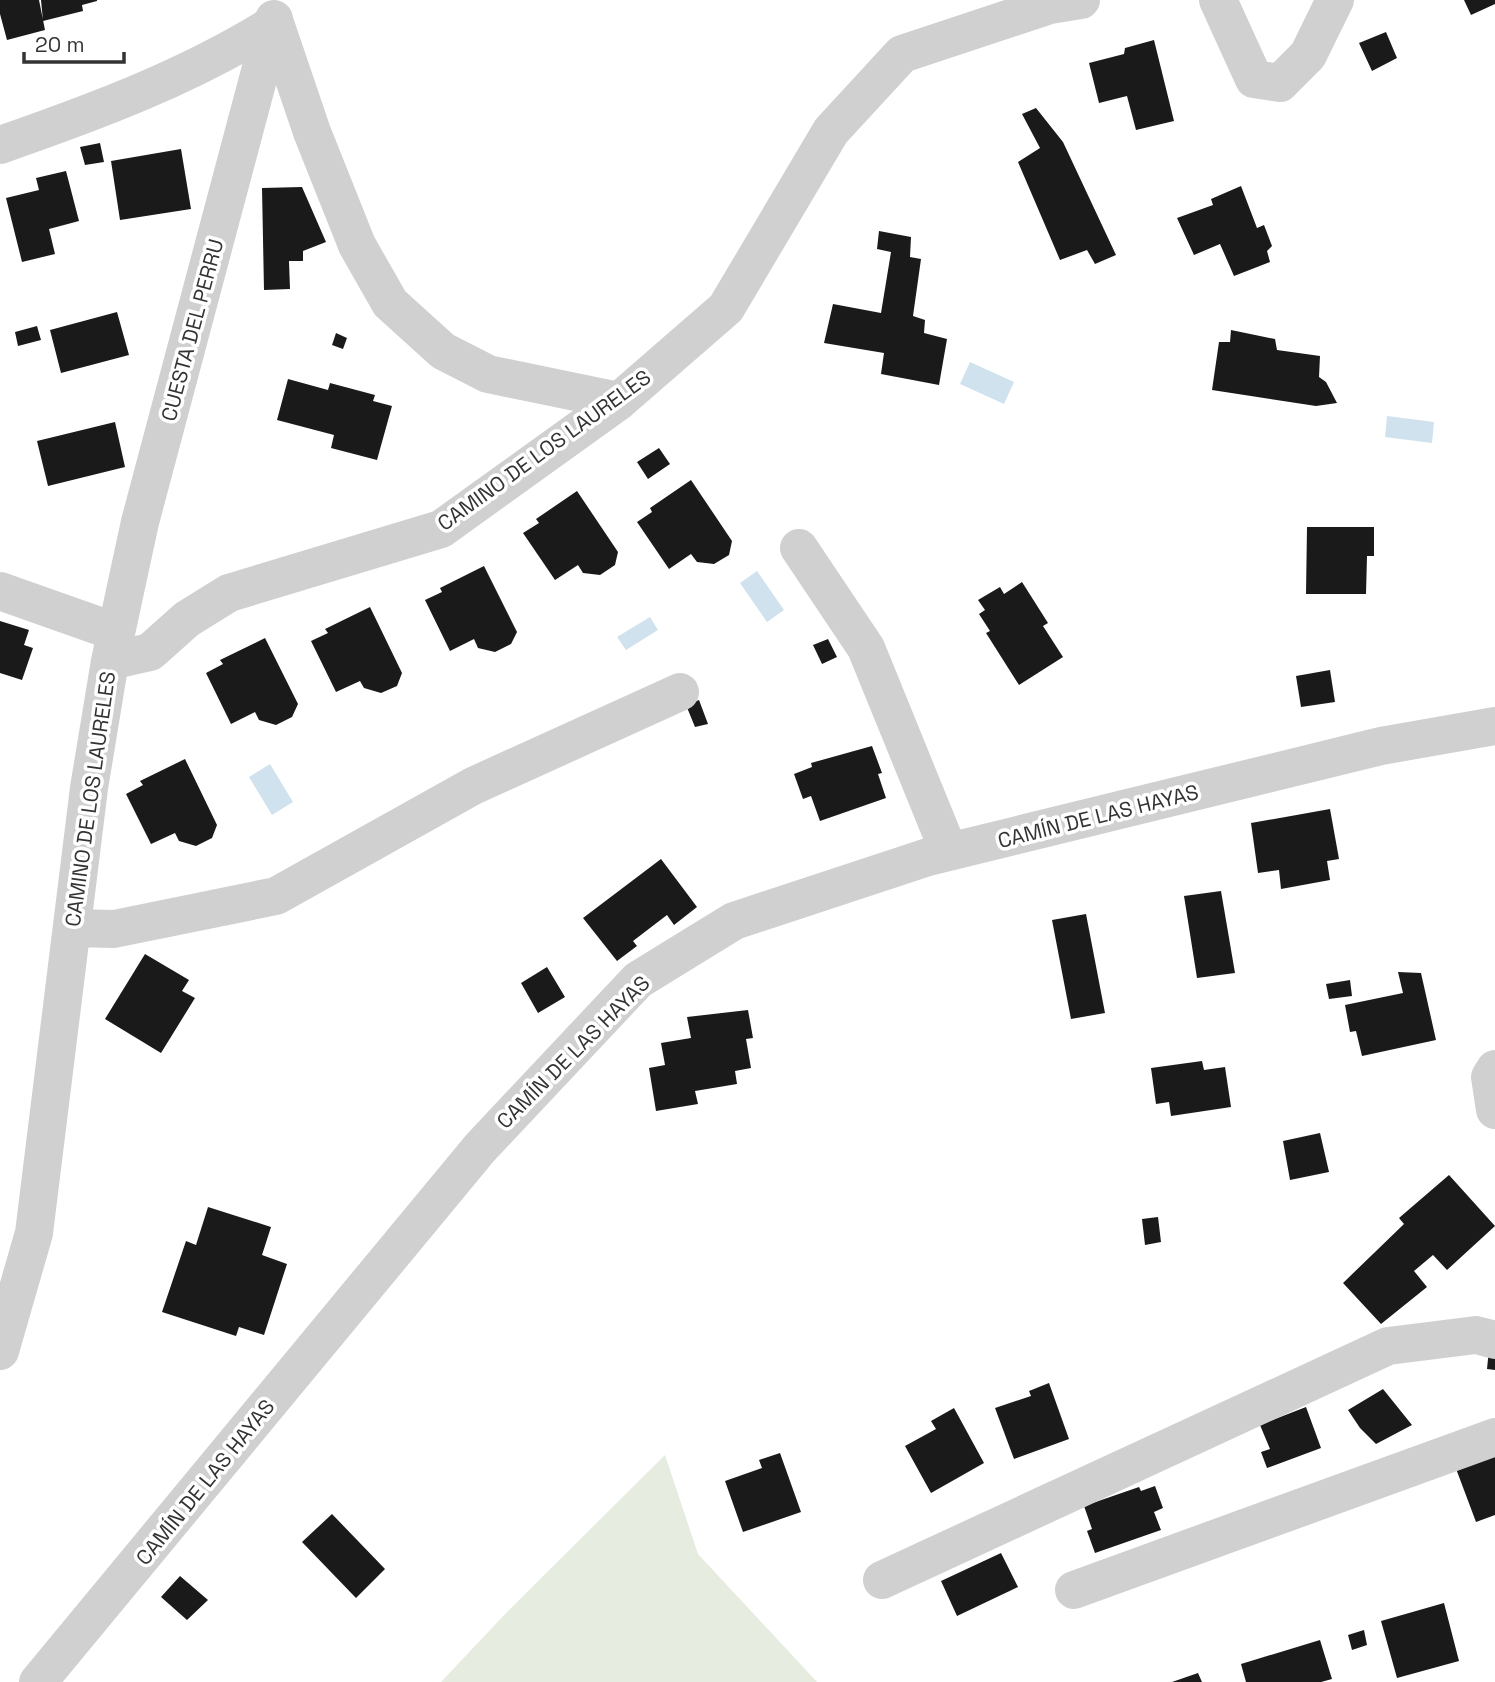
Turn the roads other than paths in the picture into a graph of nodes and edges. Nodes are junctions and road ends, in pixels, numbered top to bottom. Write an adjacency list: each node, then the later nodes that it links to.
1 (1081, 0): 6 (street, CAMINO DE LOS LAURELES)
2 (1218, 0): 3 (street)
3 (1335, 0)
4 (272, 11): 5 (street); 6 (street); 9 (street, CUESTA DEL PERRU)
5 (0, 145)
6 (619, 401): 9 (street, CAMINO DE LOS LAURELES)
7 (799, 548): 12 (street)
8 (0, 592): 9 (street)
9 (113, 646): 13 (street, CAMINO DE LOS LAURELES)
10 (680, 692): 13 (street)
11 (1495, 726): 12 (street, CAMÍN DE LAS HAYAS)
12 (949, 852): 21 (street, CAMÍN DE LAS HAYAS)
13 (72, 928): 17 (street, CAMINO DE LOS LAURELES)
14 (1495, 1069): 15 (street)
15 (1495, 1110)
16 (1495, 1340): 19 (street)
17 (0, 1351)
18 (1495, 1437): 20 (street)
19 (882, 1580)
20 (1074, 1590)
21 (38, 1682)

